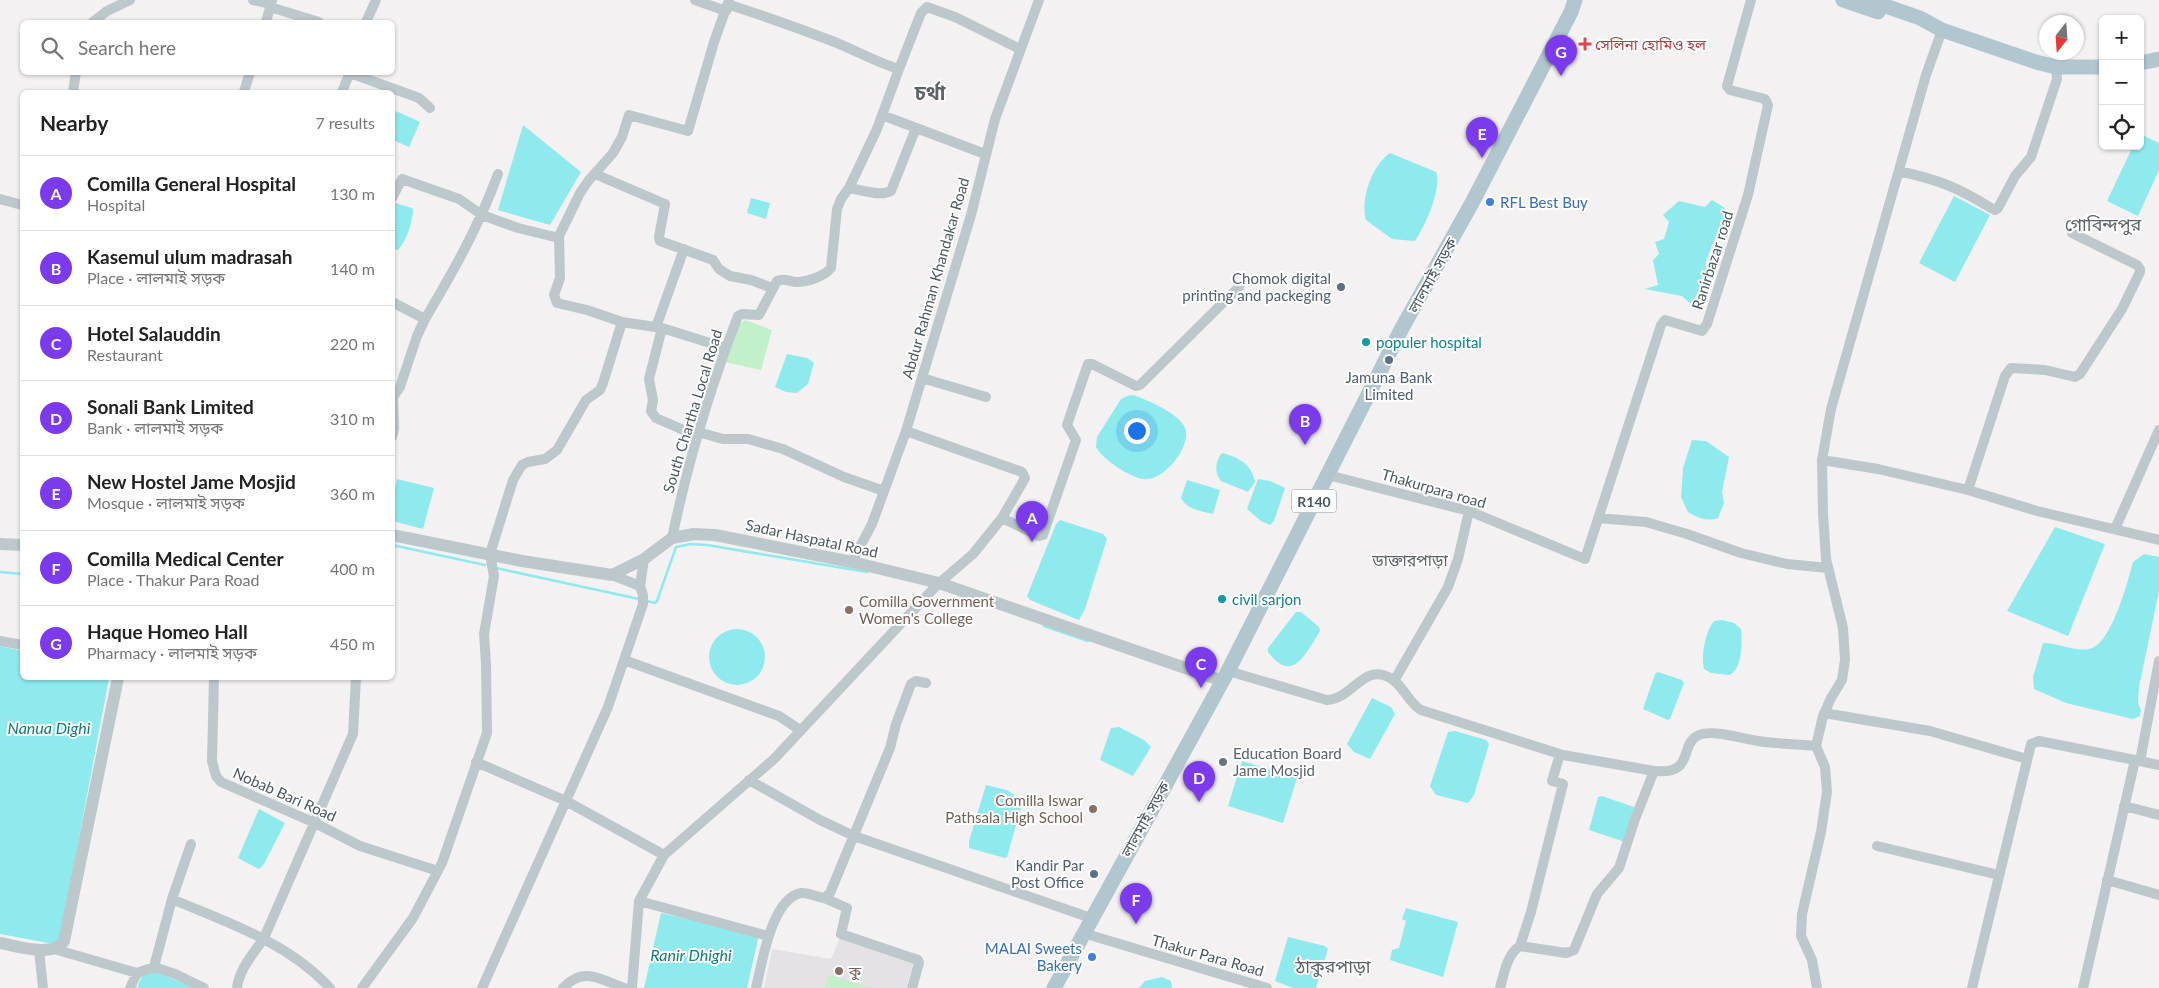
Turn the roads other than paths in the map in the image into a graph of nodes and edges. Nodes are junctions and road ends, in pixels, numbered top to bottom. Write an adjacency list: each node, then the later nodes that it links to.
1 (130, 0): 14 (street)
2 (253, 0): 11 (street)
3 (376, 0): 17 (street)
4 (696, 0): 13 (street)
5 (730, 0): 13 (street)
6 (1039, 0): 19 (street, Abdur Rahman Khandakar Road)
7 (1582, 0): 12 (main road, লালমাই সড়ক / R140)
8 (1751, 0): 66 (street, Ranirbazar road)
9 (1843, 0): 18 (main road)
10 (1868, 0): 18 (main road)
11 (271, 4): 15 (street); 16 (street)
12 (1573, 6): 61 (main road, লালমাই সড়ক / R140)
13 (726, 11): 24 (street); 38 (street)
14 (96, 20)
15 (267, 20)
16 (314, 20)
17 (367, 20)
18 (1942, 30): 22 (main road); 36 (street)
19 (1020, 49): 24 (street); 35 (street, Abdur Rahman Khandakar Road)
20 (2159, 59): 21 (main road)
21 (2144, 62)
22 (2056, 67): 23 (main road); 36 (street)
23 (2099, 67)
24 (899, 69): 33 (street)
25 (76, 75): 29 (street)
26 (249, 75): 30 (street)
27 (349, 75): 31 (street)
28 (358, 75): 32 (street)
29 (73, 90)
30 (245, 90)
31 (343, 90)
32 (430, 108)
33 (882, 115): 34 (street); 39 (street)
34 (916, 128): 35 (street); 39 (street)
35 (985, 154): 54 (street, Abdur Rahman Khandakar Road)
36 (1899, 172): 60 (street)
37 (498, 174): 43 (street)
38 (595, 174): 45 (street); 46 (street)
39 (849, 188): 48 (street)
40 (395, 192): 43 (street)
41 (0, 200): 42 (street)
42 (20, 205)
43 (482, 215): 45 (street); 50 (street)
44 (2072, 233): 62 (street)
45 (559, 236): 51 (street)
46 (684, 249): 48 (street); 52 (street)
47 (1239, 287): 65 (street)
48 (772, 288): 53 (street, South Chartha Local Road)
49 (395, 304): 50 (street)
50 (425, 319): 55 (street)
51 (622, 322): 52 (street); 73 (street)
52 (659, 328): 53 (street); 59 (street)
53 (726, 348): 59 (street, South Chartha Local Road)
54 (922, 378): 56 (street); 58 (street, Abdur Rahman Khandakar Road)
55 (395, 394)
56 (986, 397)
57 (2159, 430): 67 (street)
58 (906, 431): 63 (street, Abdur Rahman Khandakar Road); 65 (street)
59 (698, 434): 63 (street); 69 (street, South Chartha Local Road)
60 (1822, 460): 62 (street); 77 (street)
61 (1328, 475): 64 (street, Thakurpara road); 85 (main road, লালমাই সড়ক / R140)
62 (1968, 490): 67 (street)
63 (884, 491): 76 (street, Abdur Rahman Khandakar Road)
64 (1469, 512): 74 (street, Thakurpara road); 89 (street)
65 (1002, 518): 79 (street)
66 (1598, 518): 74 (street, Ranirbazar road); 77 (street)
67 (2115, 530): 70 (street)
68 (395, 536): 73 (street)
69 (672, 538): 75 (street, Sadar Haspatal Road); 76 (street, Sadar Haspatal Road)
70 (2159, 540)
71 (0, 544): 72 (street)
72 (20, 545)
73 (490, 554): 78 (street); 97 (street)
74 (1585, 559)
75 (644, 560): 78 (street, Sadar Haspatal Road); 80 (street)
76 (852, 562): 79 (street, Sadar Haspatal Road)
77 (1828, 568): 91 (street)
78 (612, 575): 80 (street)
79 (936, 587): 85 (street, Sadar Haspatal Road); 92 (street)
80 (642, 595): 83 (street)
81 (0, 641): 82 (street)
82 (20, 646)
83 (624, 660): 92 (street); 101 (street)
84 (2159, 661): 96 (street)
85 (1226, 676): 89 (street); 116 (main road, লালমাই সড়ক / R140)
86 (118, 680): 122 (street)
87 (214, 680): 104 (street, Nobab Bari Road)
88 (356, 680): 104 (street)
89 (1394, 680): 94 (street)
90 (926, 683): 105 (street)
91 (1824, 713): 93 (street); 95 (street)
92 (800, 730): 100 (street)
93 (1816, 746): 99 (street); 141 (street)
94 (1560, 754): 99 (street); 121 (street)
95 (2027, 759): 96 (street); 110 (street)
96 (2138, 761): 98 (street); 102 (street)
97 (476, 762): 101 (street); 109 (street)
98 (2159, 765)
99 (1654, 771): 121 (street)
100 (749, 780): 105 (street); 108 (street)
101 (566, 801): 108 (street); 132 (street)
102 (2124, 806): 103 (street); 111 (street)
103 (2159, 815)
104 (314, 823): 109 (street, Nobab Bari Road); 119 (street)
105 (854, 836): 113 (street); 116 (street)
106 (191, 844): 114 (street)
107 (1878, 846): 110 (street)
108 (664, 854): 115 (street)
109 (438, 871): 131 (street)
110 (1999, 875): 142 (street)
111 (2107, 880): 112 (street); 143 (street)
112 (2159, 895)
113 (824, 898): 118 (street); 137 (street)
114 (172, 899): 119 (street); 124 (street)
115 (639, 901): 118 (street); 135 (street)
116 (1091, 918): 117 (main road, লালমাই সড়ক / R140)
117 (1083, 933): 138 (main road, লালমাই সড়ক / R140); 139 (street, Thakur Para Road)
118 (768, 936): 136 (street)
119 (264, 938): 129 (street); 130 (street)
120 (0, 943): 123 (street)
121 (1520, 946): 140 (street)
122 (54, 949): 123 (street); 125 (street)
123 (39, 950): 126 (street)
124 (154, 967): 125 (street); 128 (street)
125 (137, 973): 127 (street)
126 (43, 988)
127 (130, 988)
128 (204, 988)
129 (238, 988)
130 (330, 988)
131 (362, 988)
132 (482, 988)
133 (563, 988): 134 (street)
134 (624, 988)
135 (632, 988)
136 (756, 988)
137 (912, 988)
138 (1054, 988)
139 (1267, 988)
140 (1500, 988)
141 (1818, 988)
142 (1972, 988)
143 (2083, 988)

